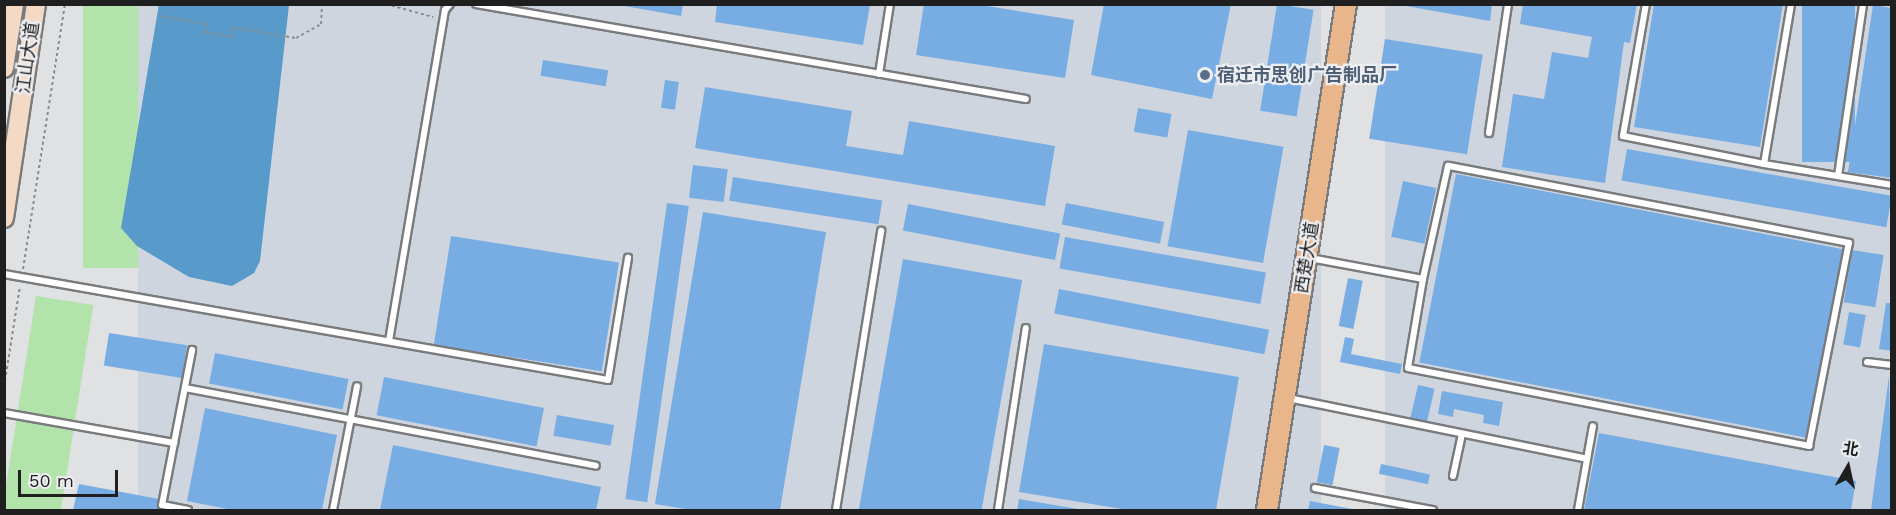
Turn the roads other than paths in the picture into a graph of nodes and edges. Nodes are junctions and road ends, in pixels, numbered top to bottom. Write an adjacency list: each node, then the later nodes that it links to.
1 (14, 4): 13 (main road, 江山大道)
2 (36, 4): 20 (main road, 江山大道)
3 (450, 4): 27 (lane)
4 (476, 4): 12 (lane)
5 (528, 4): 12 (lane)
6 (890, 4): 14 (lane)
7 (1346, 4): 22 (main road, 西楚大道)
8 (1508, 4): 16 (lane)
9 (1646, 4): 17 (lane)
10 (1791, 4): 17 (lane)
11 (1863, 4): 18 (lane)
12 (527, 13): 14 (lane)
13 (4, 68)
14 (879, 74): 15 (lane)
15 (1026, 99)
16 (1490, 133)
17 (1764, 164): 18 (lane)
18 (1838, 176): 19 (lane)
19 (1892, 185)
20 (4, 218)
21 (881, 231): 45 (lane)
22 (1307, 257): 25 (lane); 33 (main road, 西楚大道)
23 (628, 258): 27 (lane)
24 (4, 274): 27 (lane)
25 (1423, 279): 25 (lane)
26 (1026, 328): 46 (lane)
27 (388, 341)
28 (192, 350): 32 (lane)
29 (1868, 362): 30 (lane)
30 (1892, 365)
31 (357, 386): 35 (lane)
32 (185, 388): 35 (lane); 38 (lane)
33 (1285, 398): 37 (lane); 47 (main road, 西楚大道)
34 (4, 413): 38 (lane)
35 (350, 419): 40 (lane); 44 (lane)
36 (1593, 426): 39 (lane)
37 (1462, 434): 39 (lane); 41 (lane)
38 (174, 443): 43 (lane)
39 (1587, 459): 49 (lane)
40 (596, 466)
41 (1454, 476)
42 (1316, 488): 48 (lane)
43 (188, 510)
44 (333, 510)
45 (836, 510)
46 (999, 510)
47 (1267, 510)
48 (1433, 510)
49 (1578, 510)

